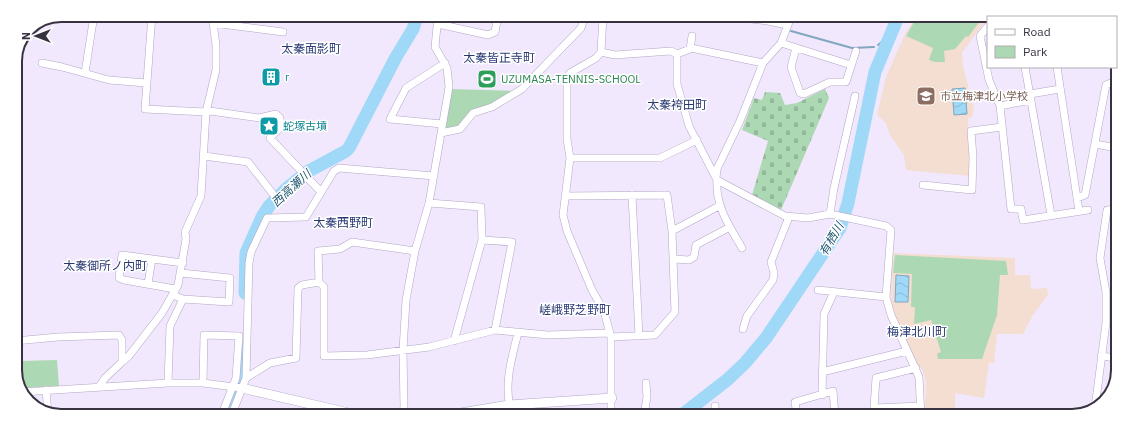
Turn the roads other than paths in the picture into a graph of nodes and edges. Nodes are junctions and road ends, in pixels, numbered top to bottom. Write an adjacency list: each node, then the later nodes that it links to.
1 (93, 22): 27 (street)
2 (151, 22): 28 (street)
3 (213, 22): 34 (street)
4 (229, 22): 13 (street)
5 (497, 22): 10 (street)
6 (584, 22): 37 (street)
7 (603, 22): 19 (street)
8 (773, 22): 11 (street)
9 (789, 22): 11 (street)
10 (438, 24): 22 (street)
11 (788, 25): 15 (street)
12 (987, 27): 33 (street)
13 (283, 32)
14 (692, 36): 16 (street)
15 (781, 43): 17 (street); 23 (street)
16 (691, 48): 20 (street); 23 (street)
17 (796, 48): 24 (street); 24 (street)
18 (856, 51): 24 (street)
19 (601, 52): 20 (street); 42 (street)
20 (677, 54): 38 (street)
21 (42, 63): 27 (street)
22 (445, 64): 35 (street); 35 (street)
23 (763, 64): 44 (street)
24 (851, 65)
25 (1025, 68): 32 (street)
26 (1056, 68): 30 (street)
27 (84, 73): 28 (street)
28 (146, 83): 34 (street)
29 (1111, 83): 39 (street)
30 (1060, 88): 32 (street); 50 (street)
31 (855, 96): 56 (street)
32 (1030, 97): 33 (street); 57 (street)
33 (1000, 106): 36 (street)
34 (206, 112): 41 (street); 46 (street)
35 (442, 124): 37 (street)
36 (1002, 127): 45 (street); 57 (street)
37 (441, 133): 43 (street)
38 (697, 140): 42 (street); 44 (street)
39 (1095, 144): 40 (street); 50 (street)
40 (1111, 147)
41 (204, 156): 47 (street); 66 (street)
42 (570, 158): 49 (street)
43 (434, 176): 46 (street); 51 (street)
44 (716, 179): 52 (street); 58 (street)
45 (923, 185)
46 (321, 192): 89 (street)
47 (273, 194)
48 (632, 195): 49 (street); 60 (street); 79 (street)
49 (566, 196): 78 (street)
50 (1077, 198): 55 (street)
51 (429, 203): 61 (street); 63 (street)
52 (719, 206): 59 (street); 60 (street)
53 (1088, 210): 55 (street)
54 (1111, 210): 84 (street)
55 (1079, 211): 57 (street)
56 (833, 215): 58 (street); 73 (street)
57 (1051, 215)
58 (789, 217): 75 (street)
59 (730, 227): 62 (street); 65 (street)
60 (672, 231): 65 (street)
61 (482, 240): 76 (street); 81 (street)
62 (742, 248)
63 (415, 252): 68 (street); 82 (street)
64 (152, 259): 66 (street); 69 (street); 69 (street)
65 (674, 259): 79 (street)
66 (182, 263): 67 (street)
67 (181, 273): 71 (street); 74 (street)
68 (319, 282): 82 (street); 89 (street)
69 (148, 284): 71 (street)
70 (818, 290): 72 (street)
71 (174, 292): 74 (street); 86 (street)
72 (834, 292): 73 (street); 88 (street)
73 (886, 297): 83 (street)
74 (183, 299): 90 (street)
75 (743, 328)
76 (495, 330): 77 (street); 81 (street)
77 (518, 333): 78 (street); 101 (street)
78 (610, 335): 79 (street); 99 (street)
79 (639, 336)
80 (22, 340): 86 (street)
81 (454, 341): 82 (street)
82 (403, 350): 108 (street)
83 (907, 351): 87 (street); 88 (street)
84 (1101, 356): 85 (street); 100 (street)
85 (1111, 357)
86 (122, 362): 94 (street)
87 (916, 368): 103 (street); 103 (street)
88 (822, 372): 98 (street)
89 (246, 378): 95 (street)
90 (168, 383): 91 (street); 94 (street)
91 (203, 383): 93 (street); 93 (street)
92 (646, 384): 112 (street)
93 (233, 385): 95 (street); 105 (street)
94 (100, 387): 96 (street)
95 (242, 388): 106 (street); 107 (street)
96 (46, 390): 97 (street); 104 (street)
97 (28, 391)
98 (822, 395): 114 (street); 115 (street)
99 (612, 398): 101 (street); 111 (street)
100 (1096, 401)
101 (509, 405): 109 (street); 110 (street)
102 (715, 406): 113 (street)
103 (920, 406): 116 (street)
104 (47, 407)
105 (224, 409)
106 (234, 409)
107 (332, 409)
108 (403, 409)
109 (494, 409)
110 (510, 409)
111 (611, 409)
112 (645, 409)
113 (715, 409)
114 (797, 409)
115 (834, 409)
116 (920, 409)

